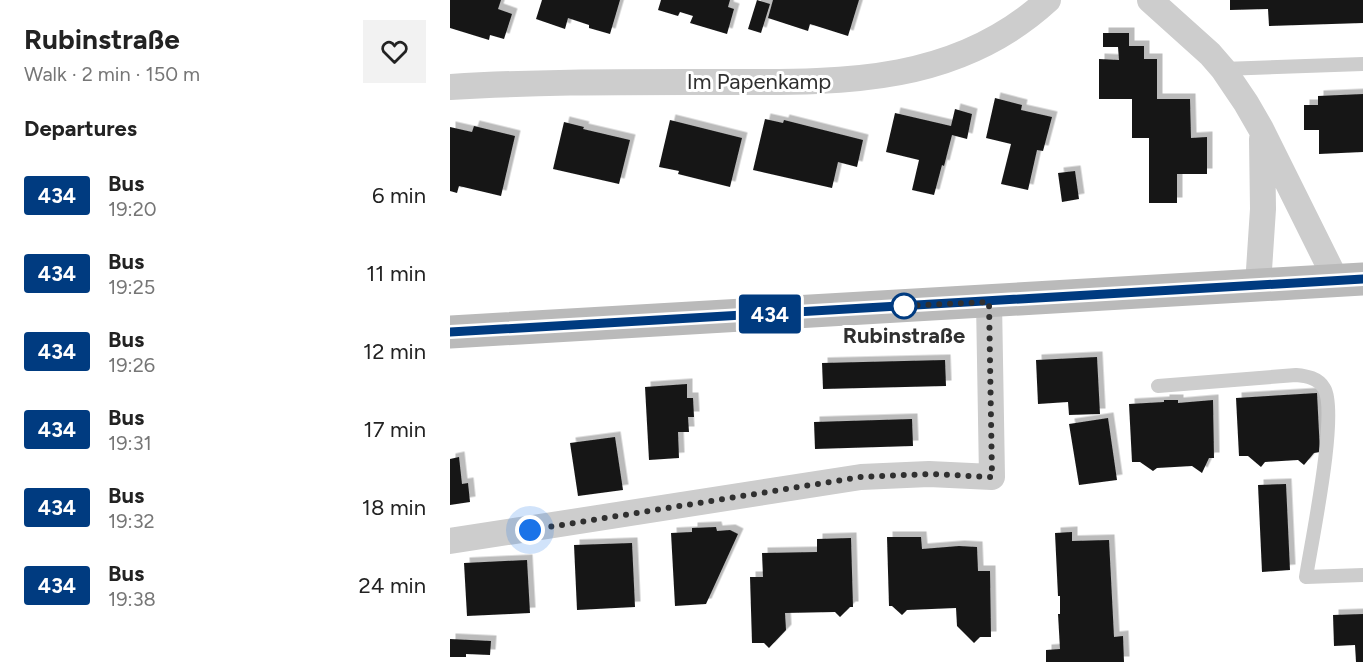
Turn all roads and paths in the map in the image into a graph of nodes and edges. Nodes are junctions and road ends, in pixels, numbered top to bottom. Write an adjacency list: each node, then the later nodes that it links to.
1 (1048, 0): 5 (street, Im Papenkamp)
2 (1150, 0): 4 (street)
3 (1363, 64): 4 (lane)
4 (1223, 69): 6 (street)
5 (450, 87)
6 (1261, 129): 7 (street); 8 (street)
7 (1350, 279): 8 (main road)
8 (1258, 285): 9 (main road)
9 (989, 302): 10 (main road); 12 (street)
10 (450, 332)
11 (1158, 386): 13 (lane)
12 (450, 541)
13 (1363, 575)

